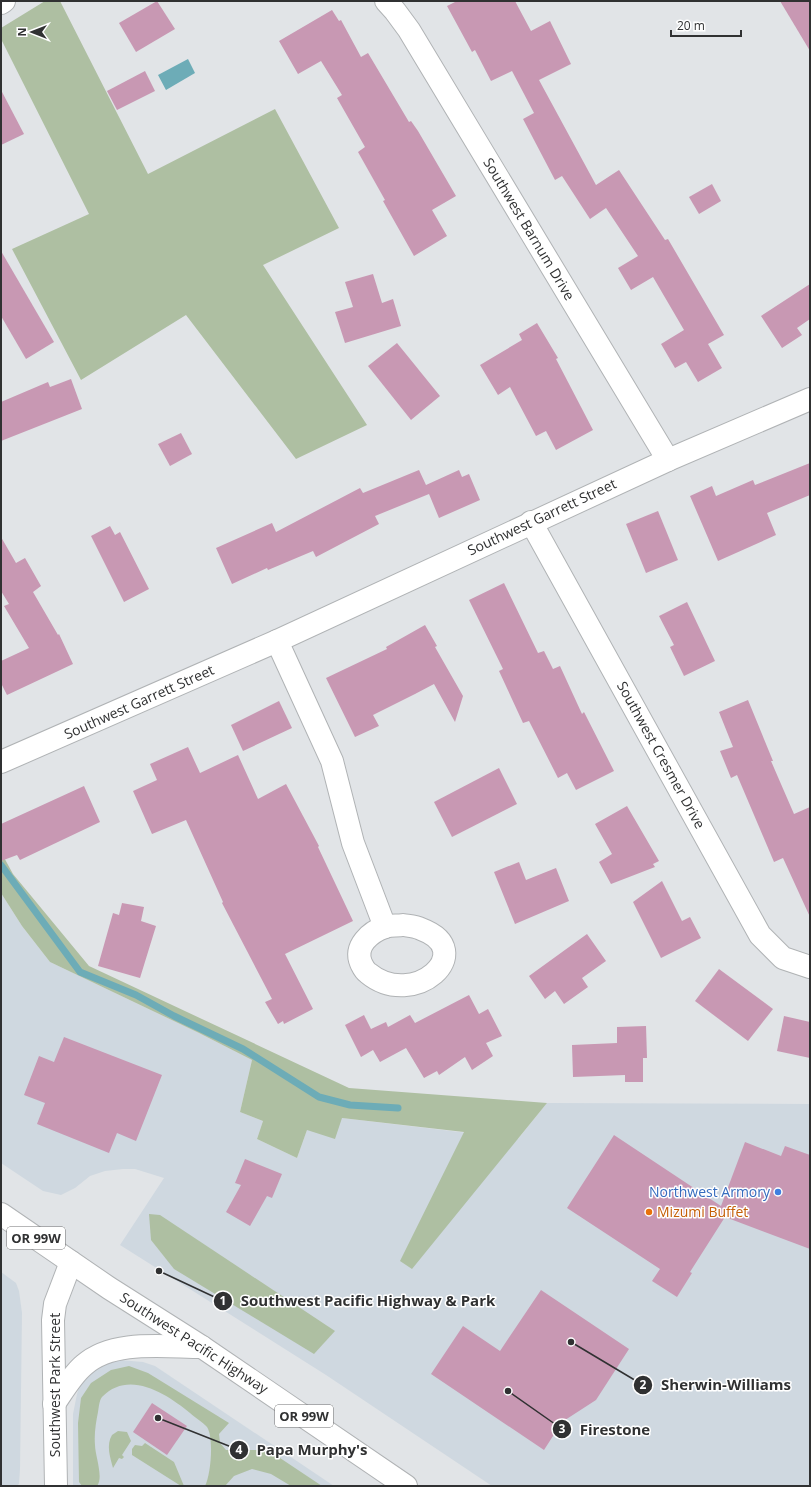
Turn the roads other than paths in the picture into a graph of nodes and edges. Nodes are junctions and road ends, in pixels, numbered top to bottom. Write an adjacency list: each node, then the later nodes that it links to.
1 (4, 1): 3 (main road)
2 (386, 1): 5 (main road, Southwest Barnum Drive)
3 (1, 3)
4 (810, 399): 5 (main road, Southwest Garrett Street)
5 (668, 460): 6 (main road, Southwest Garrett Street)
6 (531, 522): 7 (main road, Southwest Garrett Street); 10 (main road, Southwest Cresmer Drive)
7 (277, 641): 8 (main road, Southwest Garrett Street); 9 (main road)
8 (1, 762)
9 (385, 927)
10 (810, 967)
11 (1, 1214): 12 (main road, Southwest Pacific Highway / OR 99W)
12 (71, 1262): 13 (main road, Southwest Pacific Highway / OR 99W); 14 (main road, Southwest Park Street)
13 (202, 1347): 14 (main road); 16 (main road, Southwest Pacific Highway / OR 99W)
14 (54, 1404): 15 (main road, Southwest Park Street)
15 (56, 1486)
16 (406, 1486)

